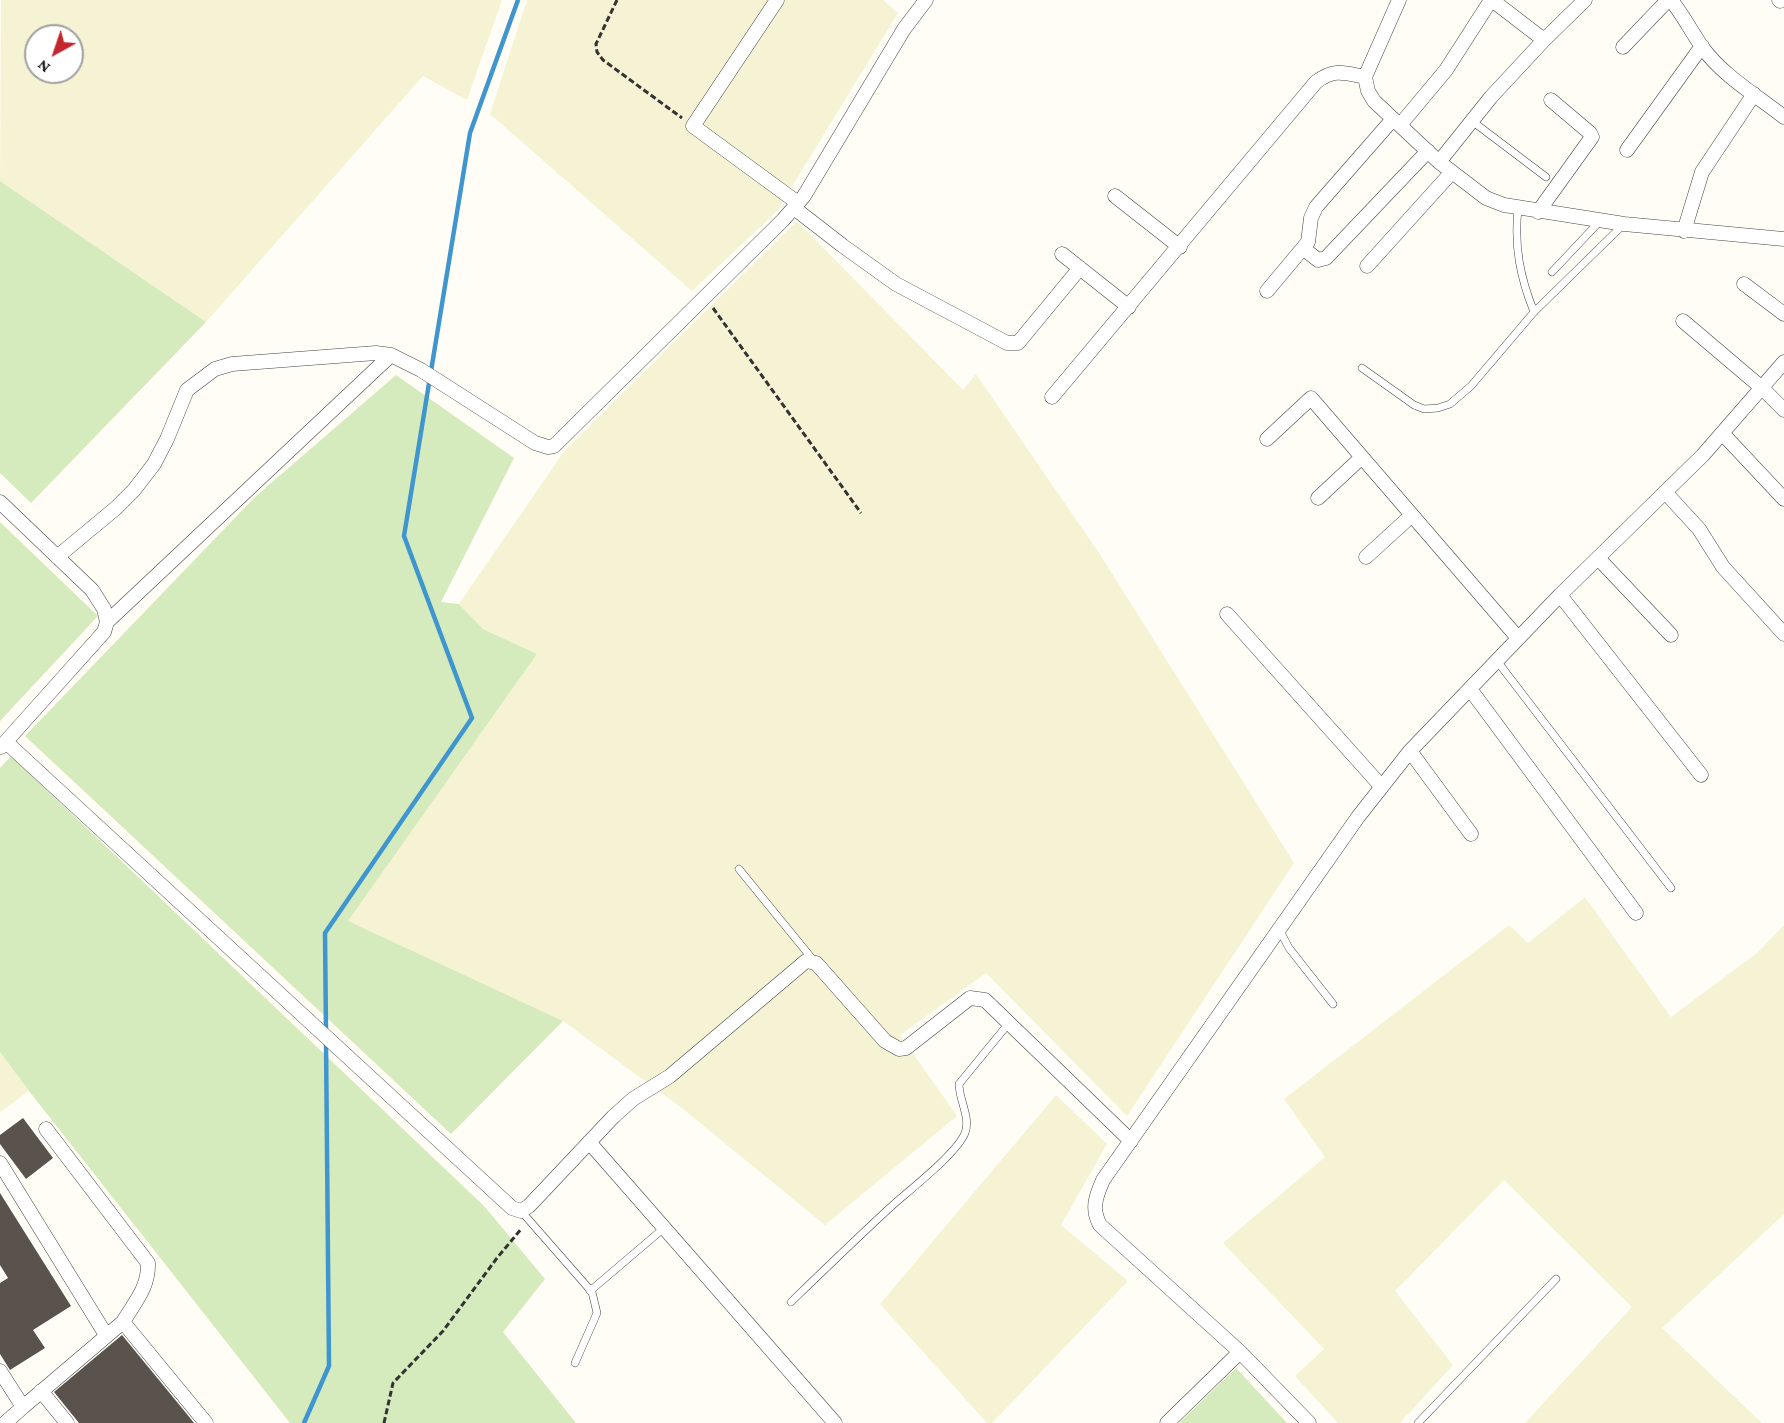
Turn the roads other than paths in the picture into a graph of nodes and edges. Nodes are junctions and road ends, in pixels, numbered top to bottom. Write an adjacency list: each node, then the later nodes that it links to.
1 (777, 0): 22 (street)
2 (926, 0): 22 (street)
3 (1399, 0): 10 (street)
4 (1491, 0): 7 (street); 15 (street)
5 (1585, 0): 7 (street)
6 (1669, 0): 8 (street); 9 (street)
7 (1544, 40): 14 (street)
8 (1702, 46): 11 (street); 16 (street)
9 (1623, 47)
10 (1365, 77): 15 (street); 29 (street)
11 (1754, 94): 13 (street); 27 (street)
12 (1551, 100): 24 (street)
13 (1784, 117)
14 (1472, 121): 18 (street); 20 (lane)
15 (1396, 122): 17 (street); 30 (street)
16 (1627, 150)
17 (1428, 152): 18 (street); 30 (street)
18 (1439, 162): 19 (street)
19 (1452, 172): 23 (street); 32 (street)
20 (1546, 177)
21 (1115, 196): 29 (street)
22 (796, 205): 33 (street); 41 (street)
23 (1518, 209): 24 (street); 38 (lane)
24 (1538, 212): 25 (street)
25 (1600, 221): 26 (street); 34 (lane)
26 (1624, 225): 27 (street); 38 (lane)
27 (1684, 231): 28 (street)
28 (1784, 239)
29 (1180, 247): 37 (street)
30 (1304, 249): 36 (street)
31 (1062, 254): 33 (street)
32 (1367, 266)
33 (1080, 268): 37 (street)
34 (1552, 272)
35 (1744, 284): 39 (street)
36 (1267, 291)
37 (1129, 307): 45 (street)
38 (1534, 312): 43 (lane)
39 (1784, 314)
40 (1683, 321): 44 (street)
41 (391, 355): 55 (street); 60 (street)
42 (1784, 362): 44 (street)
43 (1362, 368)
44 (1762, 388): 46 (street); 47 (street)
45 (1053, 397)
46 (1784, 410)
47 (1722, 433): 50 (street); 52 (street)
48 (1267, 439): 49 (street)
49 (1362, 457): 51 (street); 54 (street)
50 (1665, 492): 57 (street); 61 (street)
51 (1318, 498)
52 (1784, 499)
53 (0, 502): 55 (street)
54 (1412, 514): 56 (street); 63 (street)
55 (57, 557): 60 (street)
56 (1366, 557)
57 (1598, 558): 58 (street); 62 (street)
58 (1560, 595): 63 (street); 68 (street)
59 (1227, 614): 69 (street)
60 (107, 622): 66 (street)
61 (1784, 634)
62 (1671, 635)
63 (1518, 638): 64 (street)
64 (1497, 661): 65 (street); 72 (lane)
65 (1470, 689): 67 (street); 73 (street)
66 (3, 745): 82 (street)
67 (1410, 751): 69 (street); 70 (street)
68 (1701, 775)
69 (1381, 786): 74 (street)
70 (1471, 834)
71 (739, 869): 75 (lane)
72 (1671, 888)
73 (1636, 913)
74 (1279, 929): 76 (lane); 79 (street)
75 (816, 963): 77 (street); 80 (street)
76 (1333, 1004)
77 (1009, 1023): 79 (street); 86 (lane)
78 (46, 1129): 87 (street)
79 (1131, 1141): 89 (street)
80 (589, 1142): 82 (street); 83 (street)
81 (0, 1163): 88 (street)
82 (526, 1215): 85 (lane)
83 (664, 1228): 85 (lane); 94 (street)
84 (1556, 1279): 100 (lane)
85 (590, 1291): 90 (lane)
86 (790, 1302)
87 (123, 1322): 88 (street); 97 (street)
88 (106, 1335): 92 (street)
89 (1240, 1352): 98 (street); 99 (street)
90 (575, 1363)
91 (0, 1371): 93 (street)
92 (41, 1391): 93 (street); 96 (street)
93 (22, 1407): 95 (street)
94 (830, 1422)
95 (5, 1423)
96 (67, 1423)
97 (206, 1423)
98 (1167, 1423)
99 (1309, 1423)
100 (1418, 1423)

